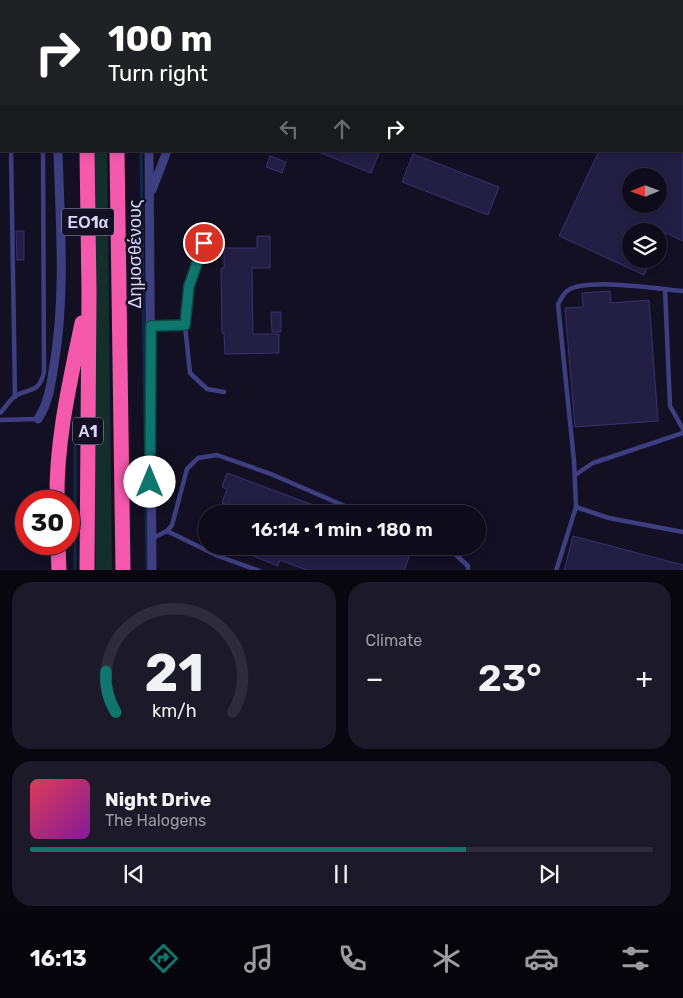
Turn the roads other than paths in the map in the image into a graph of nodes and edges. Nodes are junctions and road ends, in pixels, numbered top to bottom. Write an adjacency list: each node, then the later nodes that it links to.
1 (11, 152): 16 (lane)
2 (43, 152): 16 (lane)
3 (58, 152): 18 (street)
4 (87, 152): 12 (highway, ΕΟ1α)
5 (117, 152): 32 (highway, ΕΟ1α)
6 (149, 152): 8 (street)
7 (167, 152): 8 (street, Δημοσθένους)
8 (150, 195): 14 (street, Δημοσθένους)
9 (204, 243): 13 (lane)
10 (665, 289): 11 (lane); 20 (lane); 21 (lane)
11 (683, 291)
12 (89, 292): 22 (highway); 31 (highway, Α1)
13 (185, 325): 14 (lane); 15 (lane)
14 (151, 326): 27 (street, Δημοσθένους)
15 (224, 392)
16 (15, 396): 17 (lane)
17 (0, 412)
18 (38, 419): 19 (lane)
19 (0, 420)
20 (683, 431): 21 (lane)
21 (575, 475): 24 (lane)
22 (57, 490)
23 (342, 505): 25 (lane)
24 (576, 506): 26 (lane); 36 (lane)
25 (167, 531): 27 (lane); 34 (lane)
26 (683, 532)
27 (151, 539): 33 (street, Δημοσθένους)
28 (58, 555): 30 (highway)
29 (456, 555): 35 (lane)
30 (59, 570)
31 (87, 570)
32 (123, 570)
33 (152, 570)
34 (260, 570)
35 (468, 570)
36 (556, 570)

